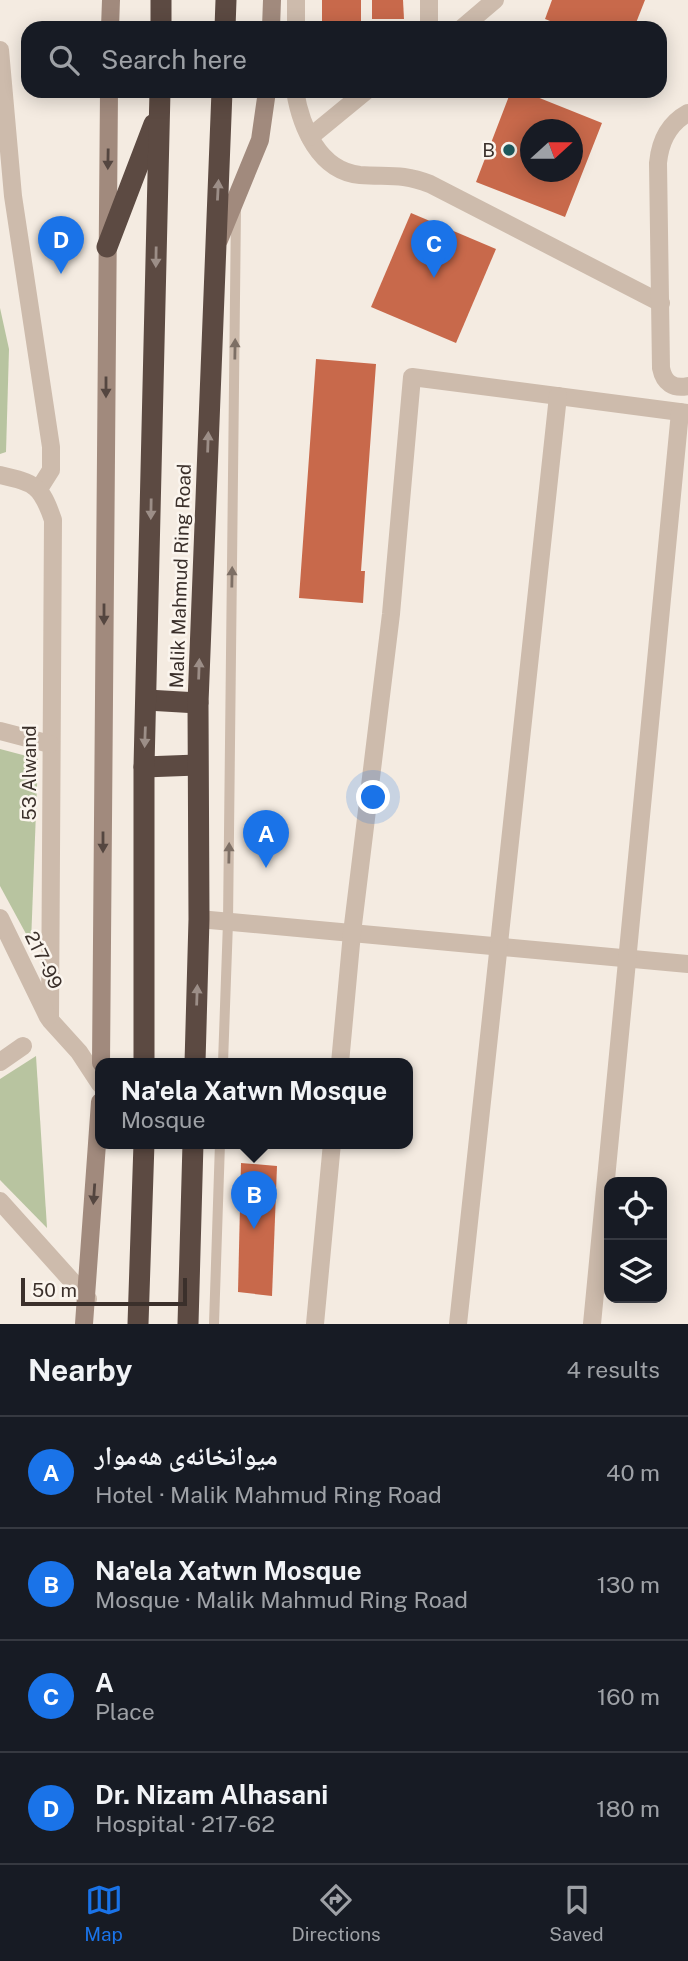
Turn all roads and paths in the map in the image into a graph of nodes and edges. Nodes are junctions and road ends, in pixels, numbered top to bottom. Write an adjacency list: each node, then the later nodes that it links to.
1 (111, 0): 8 (main road)
2 (161, 0): 9 (highway)
3 (226, 0): 10 (highway)
4 (272, 0): 11 (main road)
5 (296, 0): 12 (street)
6 (429, 0): 13 (street)
7 (495, 0): 14 (street)
8 (110, 21)
9 (161, 21)
10 (225, 21)
11 (271, 21)
12 (296, 21)
13 (429, 21)
14 (470, 21)
15 (0, 50): 24 (street)
16 (109, 98): 26 (main road, one-way to 26)
17 (222, 98): 27 (highway, Malik Mahmud Ring Road, one-way to 17)
18 (266, 98): 25 (main road)
19 (296, 98): 23 (street)
20 (357, 98): 23 (street)
21 (160, 100): 26 (highway); 34 (highway, Malik Mahmud Ring Road, one-way to 34)
22 (688, 113): 28 (street)
23 (310, 137): 28 (street)
24 (7, 195): 33 (street)
25 (236, 197): 27 (main road); 42 (lane, one-way to 25)
26 (107, 247): 49 (main road, one-way to 49)
27 (215, 249): 35 (highway, Malik Mahmud Ring Road, one-way to 27)
28 (661, 303): 29 (street)
29 (688, 386)
30 (558, 396): 31 (street); 43 (street); 44 (street)
31 (684, 412): 45 (street)
32 (0, 475): 33 (street)
33 (40, 489): 37 (street, 53 Alwand)
34 (147, 700): 35 (highway); 39 (highway, Malik Mahmud Ring Road, one-way to 39)
35 (198, 703): 38 (highway, Malik Mahmud Ring Road)
36 (0, 731): 37 (street)
37 (50, 744): 47 (street, 53 Alwand)
38 (197, 765): 39 (highway); 41 (highway, Malik Mahmud Ring Road)
39 (144, 766): 50 (highway, Malik Mahmud Ring Road)
40 (0, 918): 47 (street, 217-99)
41 (199, 919): 42 (street); 51 (highway, Malik Mahmud Ring Road, one-way to 41)
42 (228, 922): 43 (street); 52 (lane)
43 (352, 933): 44 (street); 53 (street)
44 (499, 947): 45 (street); 68 (street)
45 (627, 959): 46 (street); 69 (street)
46 (688, 964)
47 (50, 1020): 55 (street)
48 (23, 1046): 54 (street)
49 (101, 1058)
50 (144, 1058)
51 (195, 1058)
52 (223, 1058)
53 (340, 1058)
54 (0, 1062)
55 (95, 1076)
56 (97, 1149): 62 (main road, one-way to 62)
57 (144, 1149): 64 (highway)
58 (193, 1149): 65 (highway)
59 (220, 1149): 66 (lane)
60 (331, 1149): 67 (street)
61 (0, 1201): 62 (street)
62 (88, 1299): 63 (main road)
63 (84, 1324)
64 (138, 1324)
65 (188, 1324)
66 (214, 1324)
67 (315, 1324)
68 (458, 1324)
69 (592, 1324)

